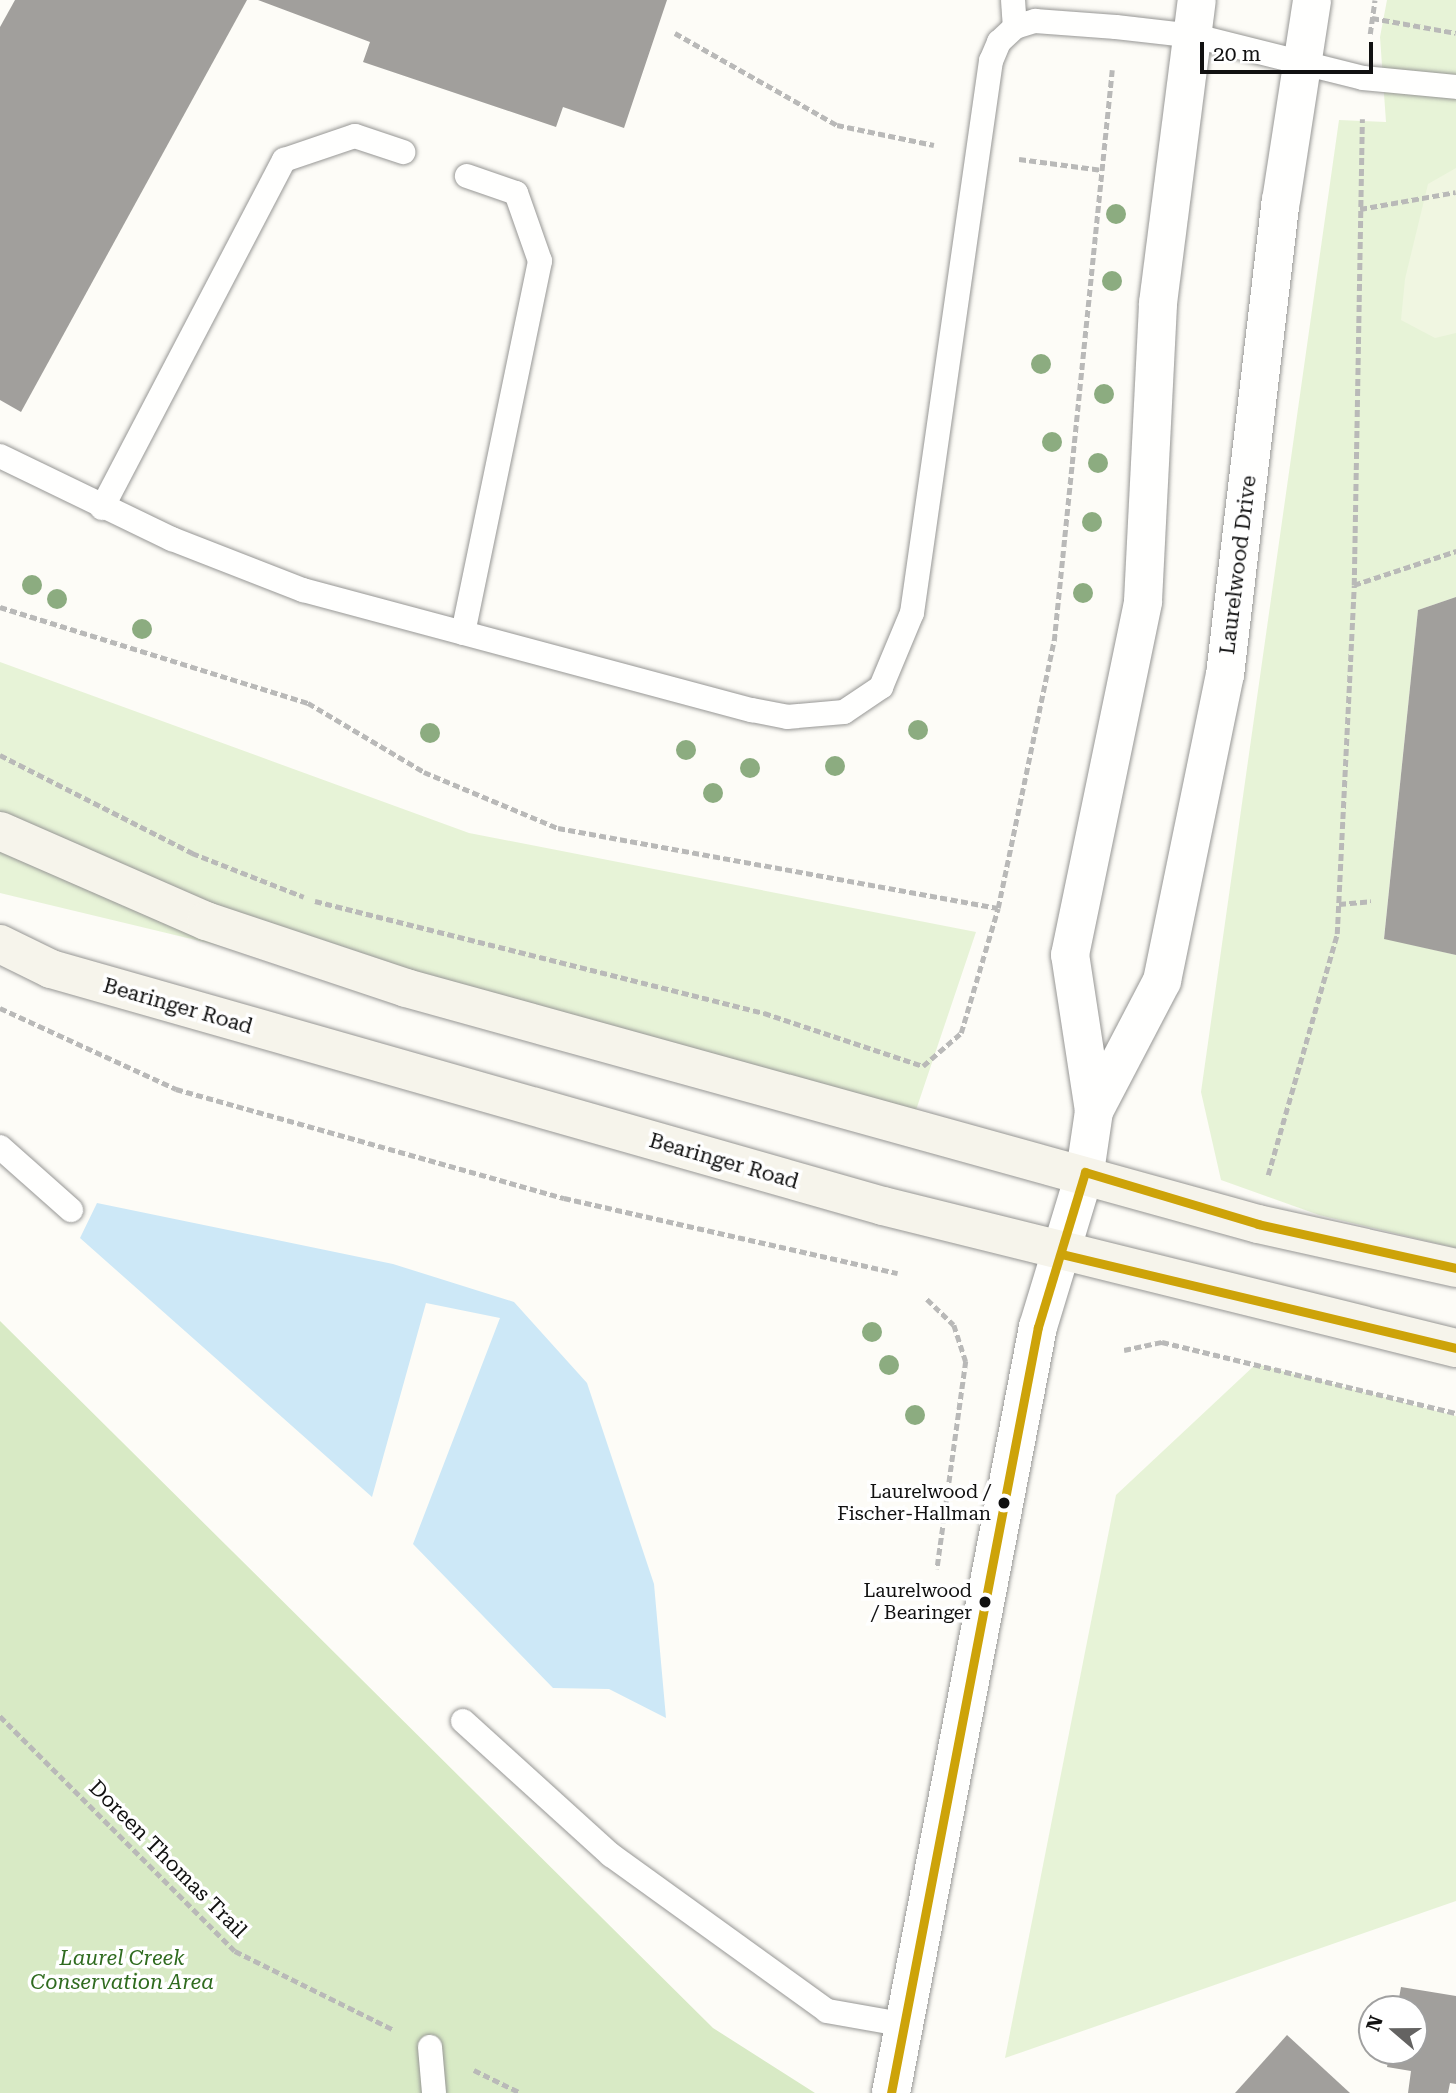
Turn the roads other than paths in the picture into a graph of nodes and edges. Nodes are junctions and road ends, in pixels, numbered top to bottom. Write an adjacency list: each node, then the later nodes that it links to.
1 (1013, 0): 4 (lane)
2 (1312, 0): 5 (street, Laurelwood Drive)
3 (1196, 18): 4 (lane); 5 (lane); 14 (street, Laurelwood Drive)
4 (1015, 27): 11 (lane)
5 (1301, 62): 6 (lane); 14 (street, Laurelwood Drive)
6 (1456, 87)
7 (403, 152): 10 (lane)
8 (467, 176): 11 (lane)
9 (0, 456): 10 (lane)
10 (102, 508): 11 (lane)
11 (463, 632)
12 (0, 831): 16 (main road)
13 (0, 944): 18 (main road, Bearinger Road)
14 (1094, 1111): 16 (street, Laurelwood Drive)
15 (0, 1147): 17 (lane)
16 (1085, 1172): 18 (street, Laurelwood Drive); 19 (main road)
17 (71, 1210)
18 (1061, 1254): 20 (main road, Bearinger Road); 22 (street, Laurelwood Drive)
19 (1456, 1268)
20 (1456, 1348)
21 (463, 1721): 22 (lane)
22 (901, 2024): 25 (street, Laurelwood Drive)
23 (430, 2047): 24 (lane)
24 (434, 2093)
25 (891, 2093)

